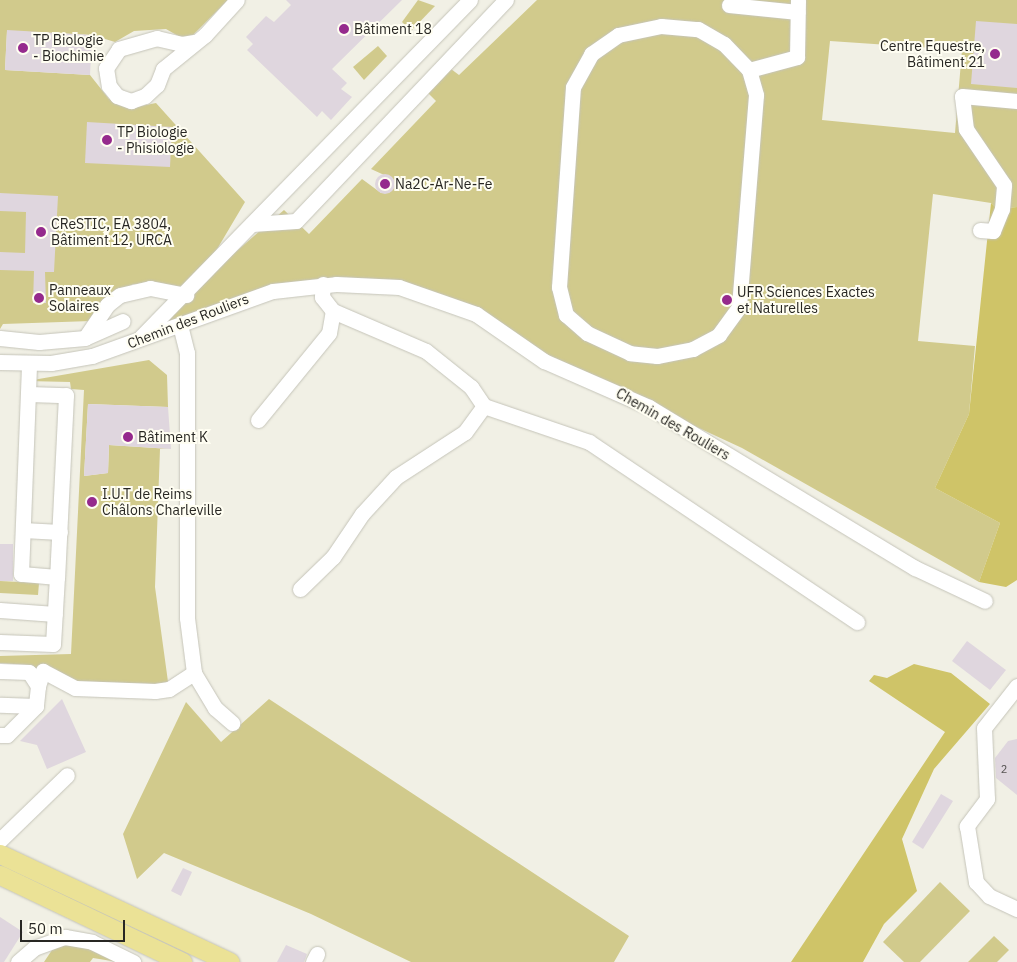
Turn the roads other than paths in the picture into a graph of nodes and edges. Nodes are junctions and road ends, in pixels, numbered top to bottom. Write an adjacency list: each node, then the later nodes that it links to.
1 (237, 0): 6 (street)
2 (470, 0): 9 (street)
3 (506, 0): 9 (street)
4 (729, 5): 5 (street)
5 (798, 6): 7 (street)
6 (194, 42): 6 (street)
7 (749, 70): 7 (street)
8 (1017, 101): 10 (street)
9 (252, 224): 12 (street)
10 (980, 230)
11 (323, 284): 13 (street); 15 (street, Chemin des Rouliers); 28 (street, Chemin des Rouliers)
12 (186, 295): 17 (street); 18 (street)
13 (333, 311): 22 (street); 23 (street)
14 (123, 321): 17 (street)
15 (180, 325): 18 (street, Chemin des Rouliers); 34 (street)
16 (0, 338): 17 (street)
17 (85, 338)
18 (135, 343): 20 (street, Chemin des Rouliers)
19 (0, 362): 20 (street, Chemin des Rouliers)
20 (29, 364): 21 (street)
21 (29, 394): 24 (street); 25 (street)
22 (484, 406): 27 (street); 31 (street)
23 (258, 420)
24 (23, 530): 25 (street); 26 (street)
25 (60, 532): 26 (street)
26 (57, 577): 30 (street)
27 (300, 589)
28 (985, 601)
29 (0, 610): 30 (street)
30 (55, 614): 32 (street)
31 (857, 622)
32 (0, 642)
33 (0, 671): 35 (street)
34 (194, 673): 35 (street); 39 (street)
35 (38, 686): 38 (street)
36 (1017, 686): 45 (street)
37 (0, 705): 38 (street)
38 (36, 706): 40 (street)
39 (232, 723)
40 (2, 738)
41 (67, 775): 42 (street)
42 (0, 840)
43 (0, 854): 49 (main road)
44 (0, 875): 48 (main road)
45 (1017, 909)
46 (18, 962): 47 (street)
47 (134, 962)
48 (182, 962)
49 (230, 962)

